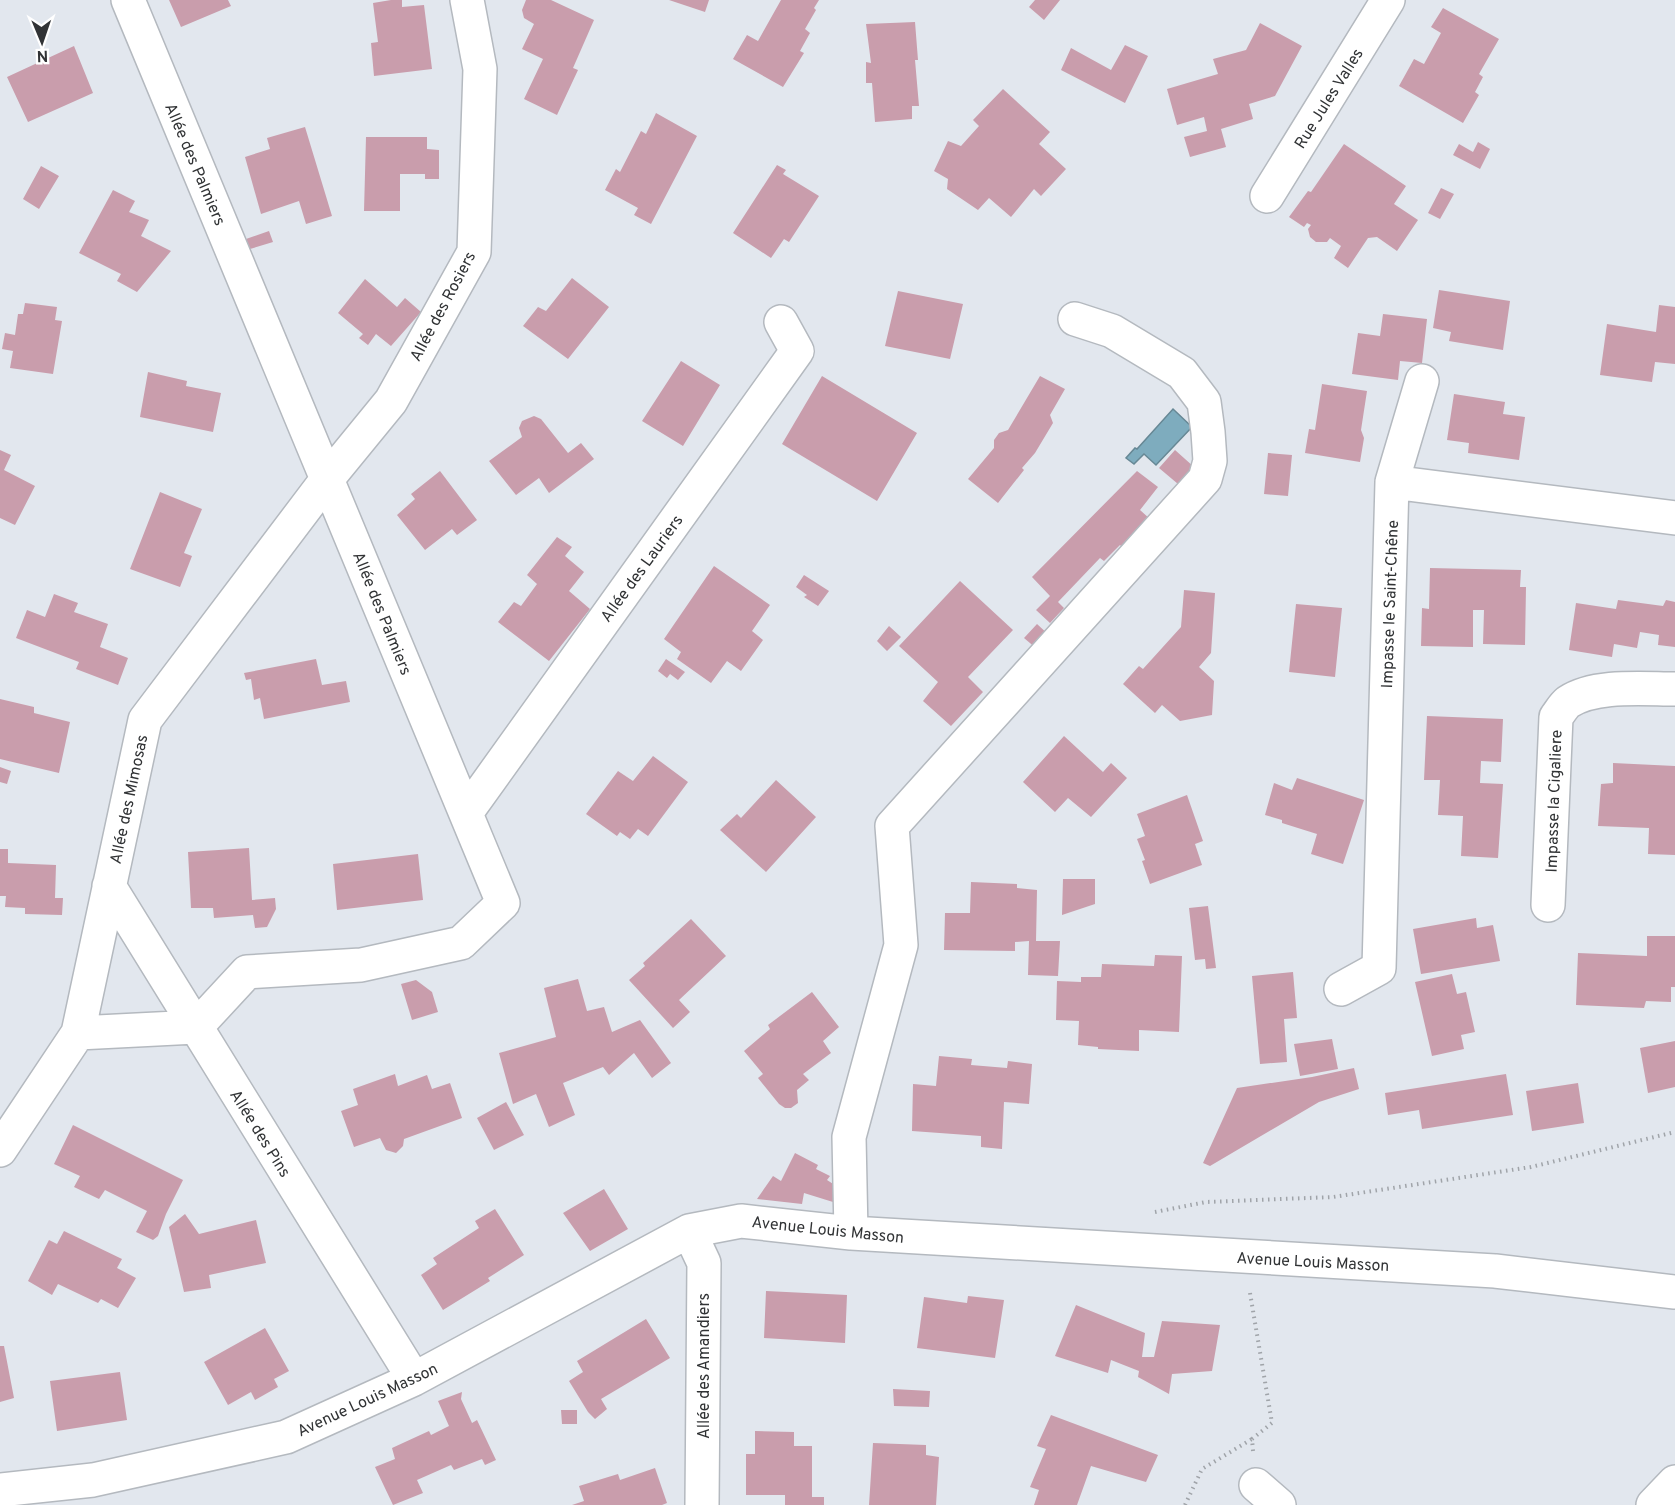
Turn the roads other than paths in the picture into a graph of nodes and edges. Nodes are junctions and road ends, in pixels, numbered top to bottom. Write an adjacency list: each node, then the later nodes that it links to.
1 (128, 0): 8 (street, Allée des Palmiers)
2 (466, 0): 8 (street, Allée des Rosiers)
3 (1388, 0): 4 (street, Rue Jules Valles)
4 (1267, 196)
5 (1075, 319): 20 (street)
6 (781, 322): 12 (street, Allée des Lauriers)
7 (1422, 381): 9 (street)
8 (328, 478): 12 (street, Allée des Palmiers); 13 (street, Allée des Mimosas)
9 (1392, 482): 10 (street); 15 (street, Impasse le Saint-Chêne)
10 (1675, 518)
11 (1675, 689): 14 (street, Impasse la Cigaliere)
12 (466, 813): 16 (street, Allée des Palmiers)
13 (109, 886): 16 (street, Allée des Pins); 17 (street, Allée des Mimosas)
14 (1548, 904)
15 (1341, 989)
16 (196, 1027): 17 (street); 22 (street, Allée des Pins)
17 (78, 1033): 18 (street, Allée des Mimosas)
18 (0, 1150)
19 (689, 1231): 20 (street, Avenue Louis Masson); 22 (street, Avenue Louis Masson); 25 (street, Allée des Amandiers)
20 (851, 1233): 21 (street, Avenue Louis Masson)
21 (1675, 1292)
22 (414, 1379): 24 (street, Avenue Louis Masson)
23 (1675, 1482): 26 (street)
24 (0, 1490)
25 (702, 1505)
26 (1653, 1505)

